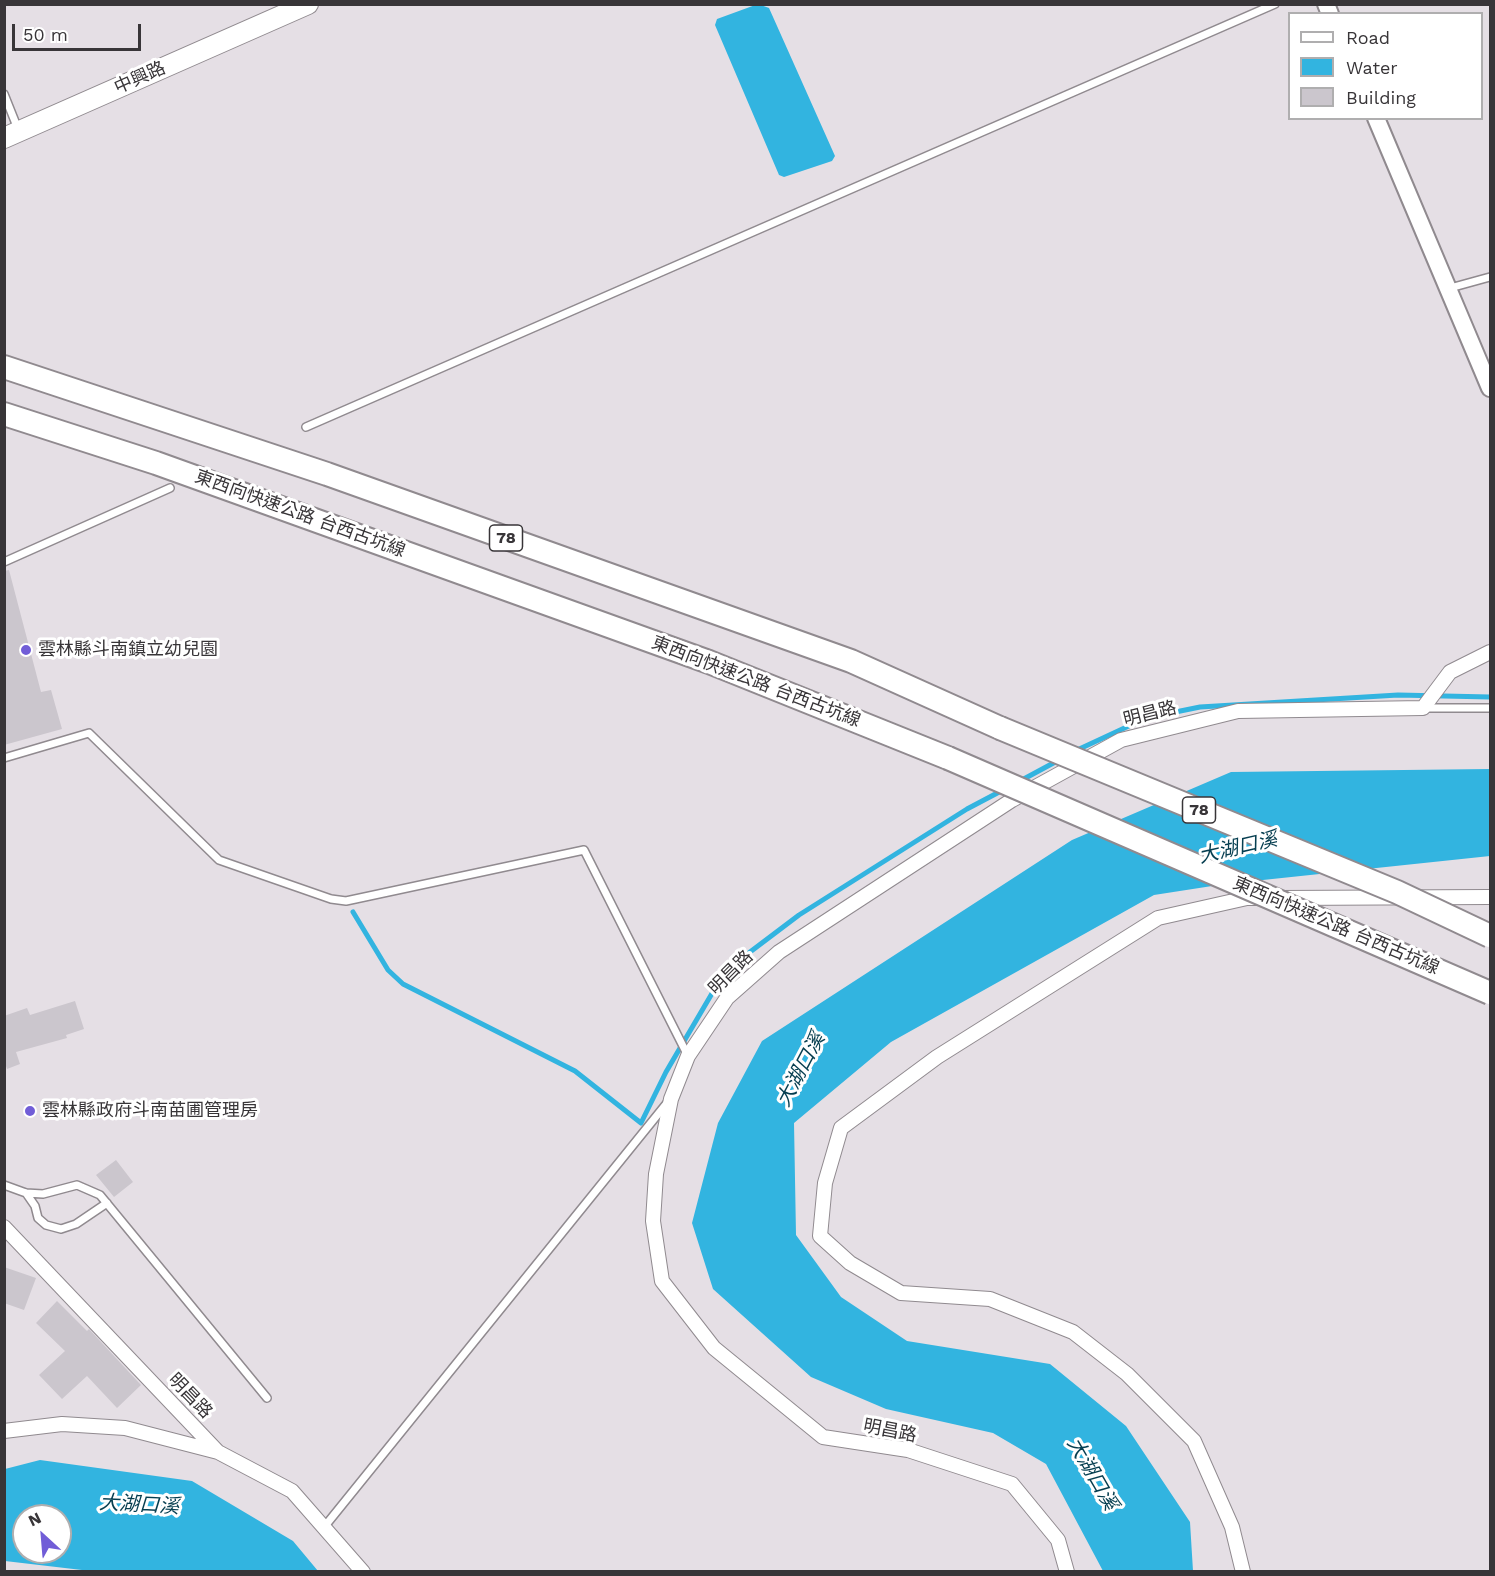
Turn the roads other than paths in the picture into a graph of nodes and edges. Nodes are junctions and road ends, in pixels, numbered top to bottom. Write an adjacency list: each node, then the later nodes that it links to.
1 (1275, 4): 11 (lane)
2 (306, 5): 5 (main road, 中興路)
3 (4, 94): 5 (lane)
4 (1377, 120): 7 (street)
5 (12, 135)
6 (1491, 277): 7 (lane)
7 (1450, 288): 9 (street)
8 (4, 367): 19 (highway, 78, bridge)
9 (1491, 388)
10 (4, 414): 20 (highway, 東西向快速公路 台西古坑線, bridge)
11 (306, 427)
12 (170, 488): 13 (lane)
13 (4, 562)
14 (1491, 652): 15 (street)
15 (1425, 706): 16 (lane); 21 (street, 明昌路)
16 (1491, 708)
17 (4, 758): 21 (lane)
18 (1491, 897): 33 (street)
19 (1491, 936)
20 (1491, 993)
21 (688, 1056): 22 (street, 明昌路)
22 (671, 1099): 30 (lane); 32 (street, 明昌路)
23 (4, 1185): 24 (lane)
24 (26, 1193): 25 (lane); 25 (lane)
25 (107, 1203): 27 (lane)
26 (4, 1227): 29 (street, 明昌路)
27 (267, 1398)
28 (4, 1431): 29 (street)
29 (218, 1452): 30 (street, 明昌路)
30 (326, 1526): 31 (street, 明昌路)
31 (363, 1572)
32 (1067, 1572)
33 (1243, 1572)

